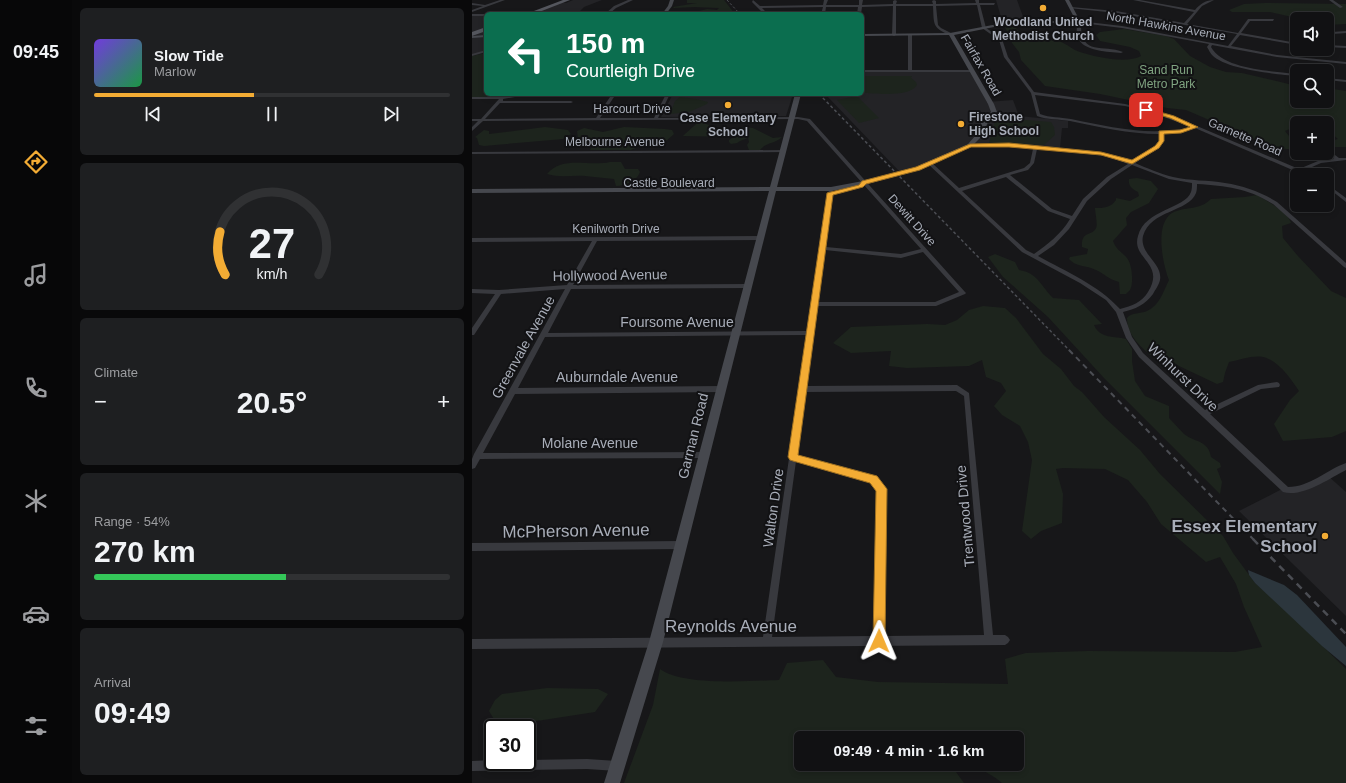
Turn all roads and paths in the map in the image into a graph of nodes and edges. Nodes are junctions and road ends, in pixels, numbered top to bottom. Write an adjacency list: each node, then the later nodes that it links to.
1 (503, 0): 18 (street)
2 (568, 0): 26 (main road)
3 (631, 0): 27 (street)
4 (672, 0): 28 (street)
5 (826, 0): 20 (street)
6 (861, 0): 21 (street)
7 (895, 0): 17 (street)
8 (1067, 0): 23 (street)
9 (1135, 0): 25 (street)
10 (1212, 0): 25 (street)
11 (1331, 0): 22 (street)
12 (754, 1): 19 (street)
13 (934, 2): 14 (street); 17 (street); 42 (street)
14 (977, 2): 16 (street); 37 (street)
15 (472, 4): 18 (street)
16 (994, 4)
17 (895, 5): 21 (street); 45 (street)
18 (486, 6): 24 (street)
19 (760, 7): 20 (street); 29 (street)
20 (824, 7): 21 (street); 30 (street)
21 (860, 7): 31 (street)
22 (1341, 7)
23 (1072, 8): 35 (street); 36 (street)
24 (472, 11)
25 (1196, 11): 36 (street)
26 (535, 12)
27 (609, 12)
28 (666, 12)
29 (764, 12)
30 (823, 12)
31 (859, 12)
32 (472, 15): 33 (street)
33 (484, 15)
34 (1273, 20): 43 (street)
35 (1079, 22): 37 (street, North Hawkins Avenue); 49 (street, North Hawkins Avenue); 54 (street)
36 (1185, 24): 43 (street)
37 (984, 28): 42 (street, North Hawkins Avenue); 63 (street)
38 (484, 30): 41 (main road)
39 (1346, 32): 40 (street)
40 (1334, 33)
41 (472, 34): 47 (street)
42 (950, 34): 46 (street, North Hawkins Avenue); 59 (street, Fairfax Road)
43 (1239, 34): 48 (street); 51 (street)
44 (864, 35): 45 (street, North Hawkins Avenue)
45 (894, 35): 46 (street, North Hawkins Avenue)
46 (910, 35): 58 (street)
47 (484, 36)
48 (1290, 43)
49 (1211, 44): 51 (street, North Hawkins Avenue); 60 (street)
50 (1334, 46): 52 (street)
51 (1229, 47): 56 (street, North Hawkins Avenue)
52 (1346, 47)
53 (484, 52): 55 (street)
54 (1121, 52)
55 (472, 55)
56 (1346, 63)
57 (864, 71): 58 (street)
58 (910, 71): 59 (street)
59 (972, 71): 80 (street, Fairfax Road)
60 (1290, 74)
61 (1334, 80): 62 (street)
62 (1346, 81)
63 (1033, 93): 77 (street, Garnette Road); 79 (street)
64 (516, 96): 69 (street)
65 (613, 96): 73 (street)
66 (667, 96): 74 (street)
67 (798, 96): 72 (street, Garman Road)
68 (472, 98): 69 (street)
69 (503, 98): 70 (street)
70 (498, 102): 71 (street); 76 (street)
71 (571, 102)
72 (792, 118): 74 (street, Harcourt Drive); 82 (street, Garman Road); 93 (street, Dewitt Drive)
73 (597, 119): 74 (street, Harcourt Drive); 76 (street, Harcourt Drive)
74 (655, 119)
75 (472, 120): 76 (street, Harcourt Drive)
76 (482, 120): 78 (street)
77 (1195, 127): 79 (street); 89 (street, Garnette Road)
78 (472, 130)
79 (1161, 132): 87 (street)
80 (970, 145): 81 (street, Castle Boulevard); 88 (street, Castle Boulevard)
81 (1035, 148): 87 (street, Castle Boulevard); 91 (street)
82 (783, 152): 83 (street, Melbourne Avenue); 96 (street, Garman Road)
83 (472, 153)
84 (1334, 156): 85 (street)
85 (1337, 159): 86 (street); 90 (street)
86 (1346, 159)
87 (1132, 162): 92 (street, Castle Boulevard); 102 (street)
88 (930, 164): 93 (street, Castle Boulevard); 94 (street, Winhurst Drive)
89 (1292, 168)
90 (1306, 168)
91 (1008, 176): 94 (street); 102 (street)
92 (1194, 182): 109 (street, Castle Boulevard); 115 (street)
93 (864, 183): 97 (street, Castle Boulevard); 107 (street, Dewitt Drive)
94 (958, 190): 108 (street, Winhurst Drive)
95 (472, 191): 99 (street, Castle Boulevard)
96 (772, 191): 97 (street, Castle Boulevard); 99 (street, Castle Boulevard); 103 (street, Garman Road)
97 (831, 191): 106 (street, Walton Drive)
98 (1334, 191): 101 (street)
99 (527, 193): 100 (street, Castle Boulevard)
100 (472, 195)
101 (1346, 200)
102 (1073, 218): 108 (street)
103 (760, 238): 105 (street, Kenilworth Drive); 110 (street, Garman Road)
104 (472, 240): 105 (street, Kenilworth Drive)
105 (595, 240): 111 (street, Greenvale Avenue)
106 (823, 248): 107 (street); 114 (street, Walton Drive)
107 (924, 250): 114 (street, Dewitt Drive)
108 (1034, 257): 115 (street, Winhurst Drive)
109 (1346, 266)
110 (748, 286): 111 (street, Hollywood Avenue); 118 (street, Garman Road)
111 (569, 287): 113 (street, Hollywood Avenue); 119 (street, Greenvale Avenue)
112 (472, 292): 113 (street, Hollywood Avenue)
113 (499, 292): 117 (street)
114 (816, 304): 116 (street, Walton Drive)
115 (1118, 311): 124 (street, Winhurst Drive)
116 (811, 333): 118 (street, Foursome Avenue); 122 (street, Walton Drive)
117 (472, 334)
118 (736, 334): 119 (street, Foursome Avenue); 121 (street, Garman Road)
119 (543, 335): 123 (street, Greenvale Avenue)
120 (1277, 385): 124 (street)
121 (720, 389): 123 (street, Auburndale Avenue); 125 (street, Garman Road)
122 (803, 389): 127 (street, Walton Drive); 132 (street, Trentwood Drive)
123 (513, 390): 126 (street, Greenvale Avenue)
124 (1204, 414): 129 (street, Winhurst Drive)
125 (703, 455): 126 (street, Molane Avenue); 130 (street, Garman Road)
126 (477, 456): 128 (street, Greenvale Avenue)
127 (793, 457): 134 (street, Walton Drive); 135 (street)
128 (472, 466)
129 (1346, 466)
130 (680, 545): 131 (street, McPherson Avenue); 136 (street, Garman Road)
131 (472, 547)
132 (989, 640): 133 (street, Reynolds Avenue); 135 (street, Reynolds Avenue)
133 (1005, 640)
134 (767, 641): 135 (street, Reynolds Avenue); 136 (street, Reynolds Avenue)
135 (879, 641)
136 (656, 642): 137 (street, Reynolds Avenue); 139 (street, Garman Road)
137 (472, 644)
138 (472, 766): 139 (street)
139 (617, 766): 140 (street, Garman Road)
140 (612, 783)

